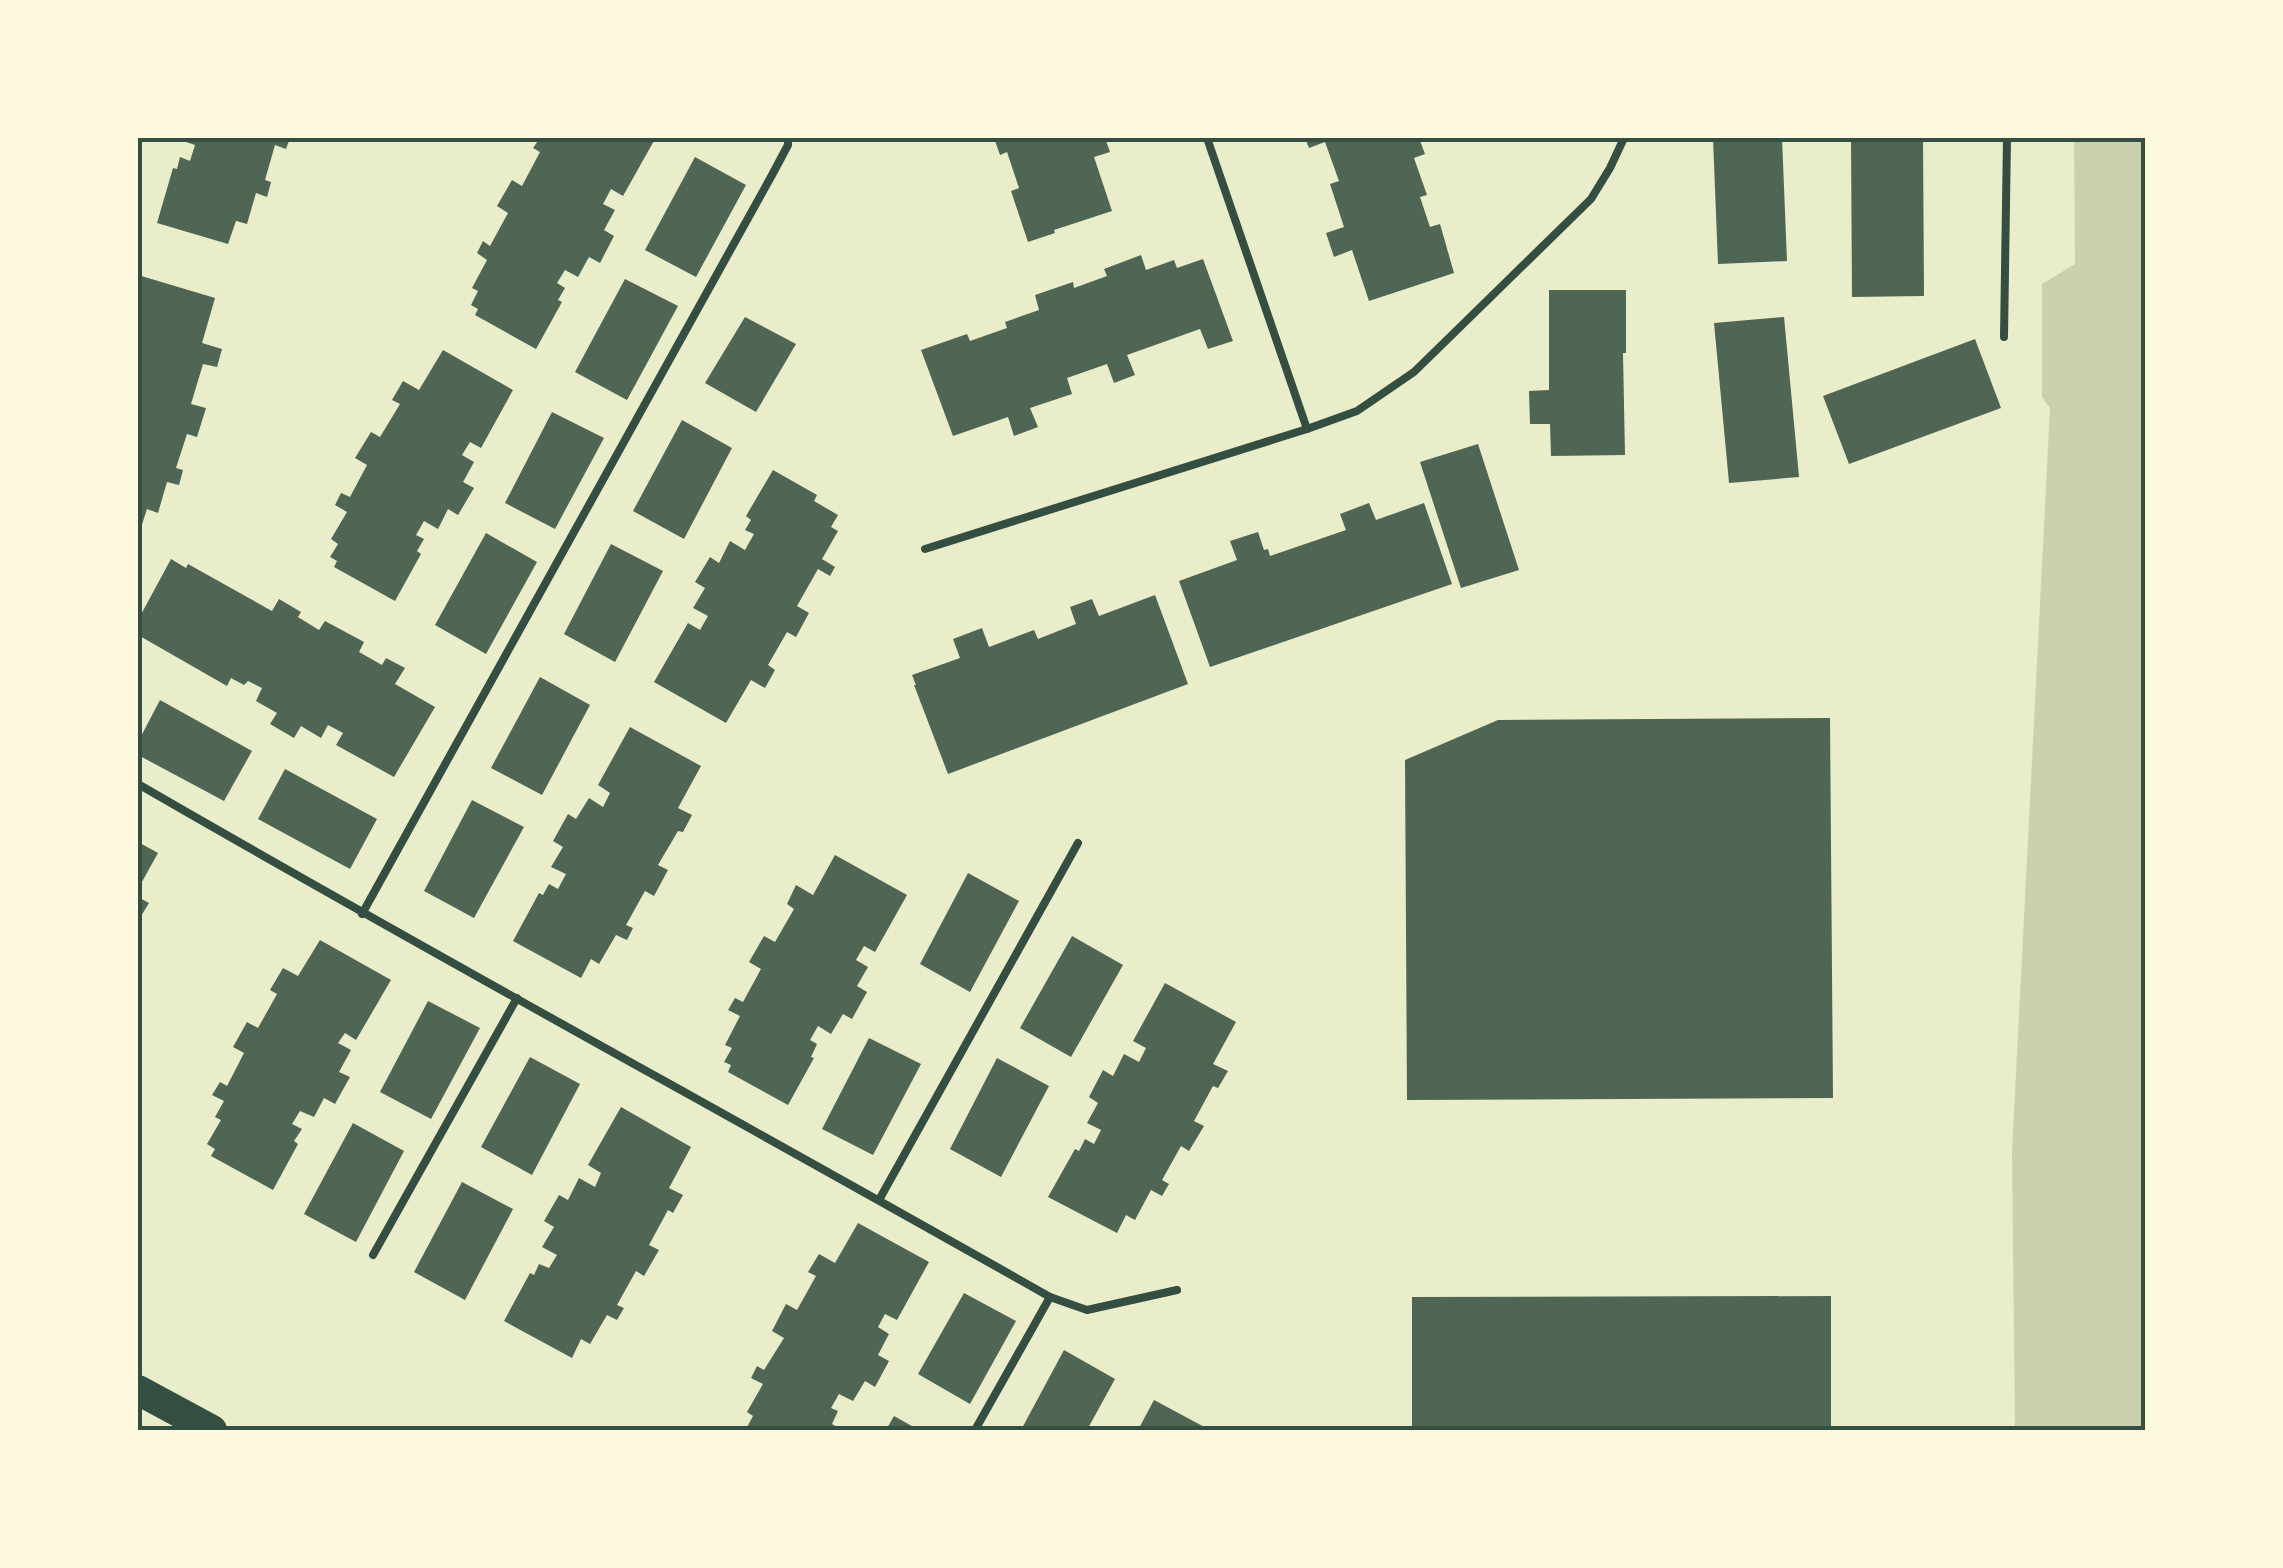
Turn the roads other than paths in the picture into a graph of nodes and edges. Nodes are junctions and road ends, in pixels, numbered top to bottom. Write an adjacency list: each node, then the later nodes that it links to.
1 (788, 138): 10 (lane)
2 (1207, 138): 6 (lane)
3 (1624, 138): 6 (lane)
4 (2007, 138): 5 (lane)
5 (2004, 337)
6 (1307, 429): 7 (lane)
7 (925, 549)
8 (138, 784): 10 (lane)
9 (1078, 842): 12 (lane)
10 (362, 914): 11 (lane)
11 (517, 998): 12 (lane); 13 (lane)
12 (879, 1200): 15 (lane)
13 (372, 1255)
14 (1177, 1290): 15 (lane)
15 (1050, 1297): 18 (lane)
16 (138, 1390): 17 (highway)
17 (212, 1430)
18 (975, 1430)

